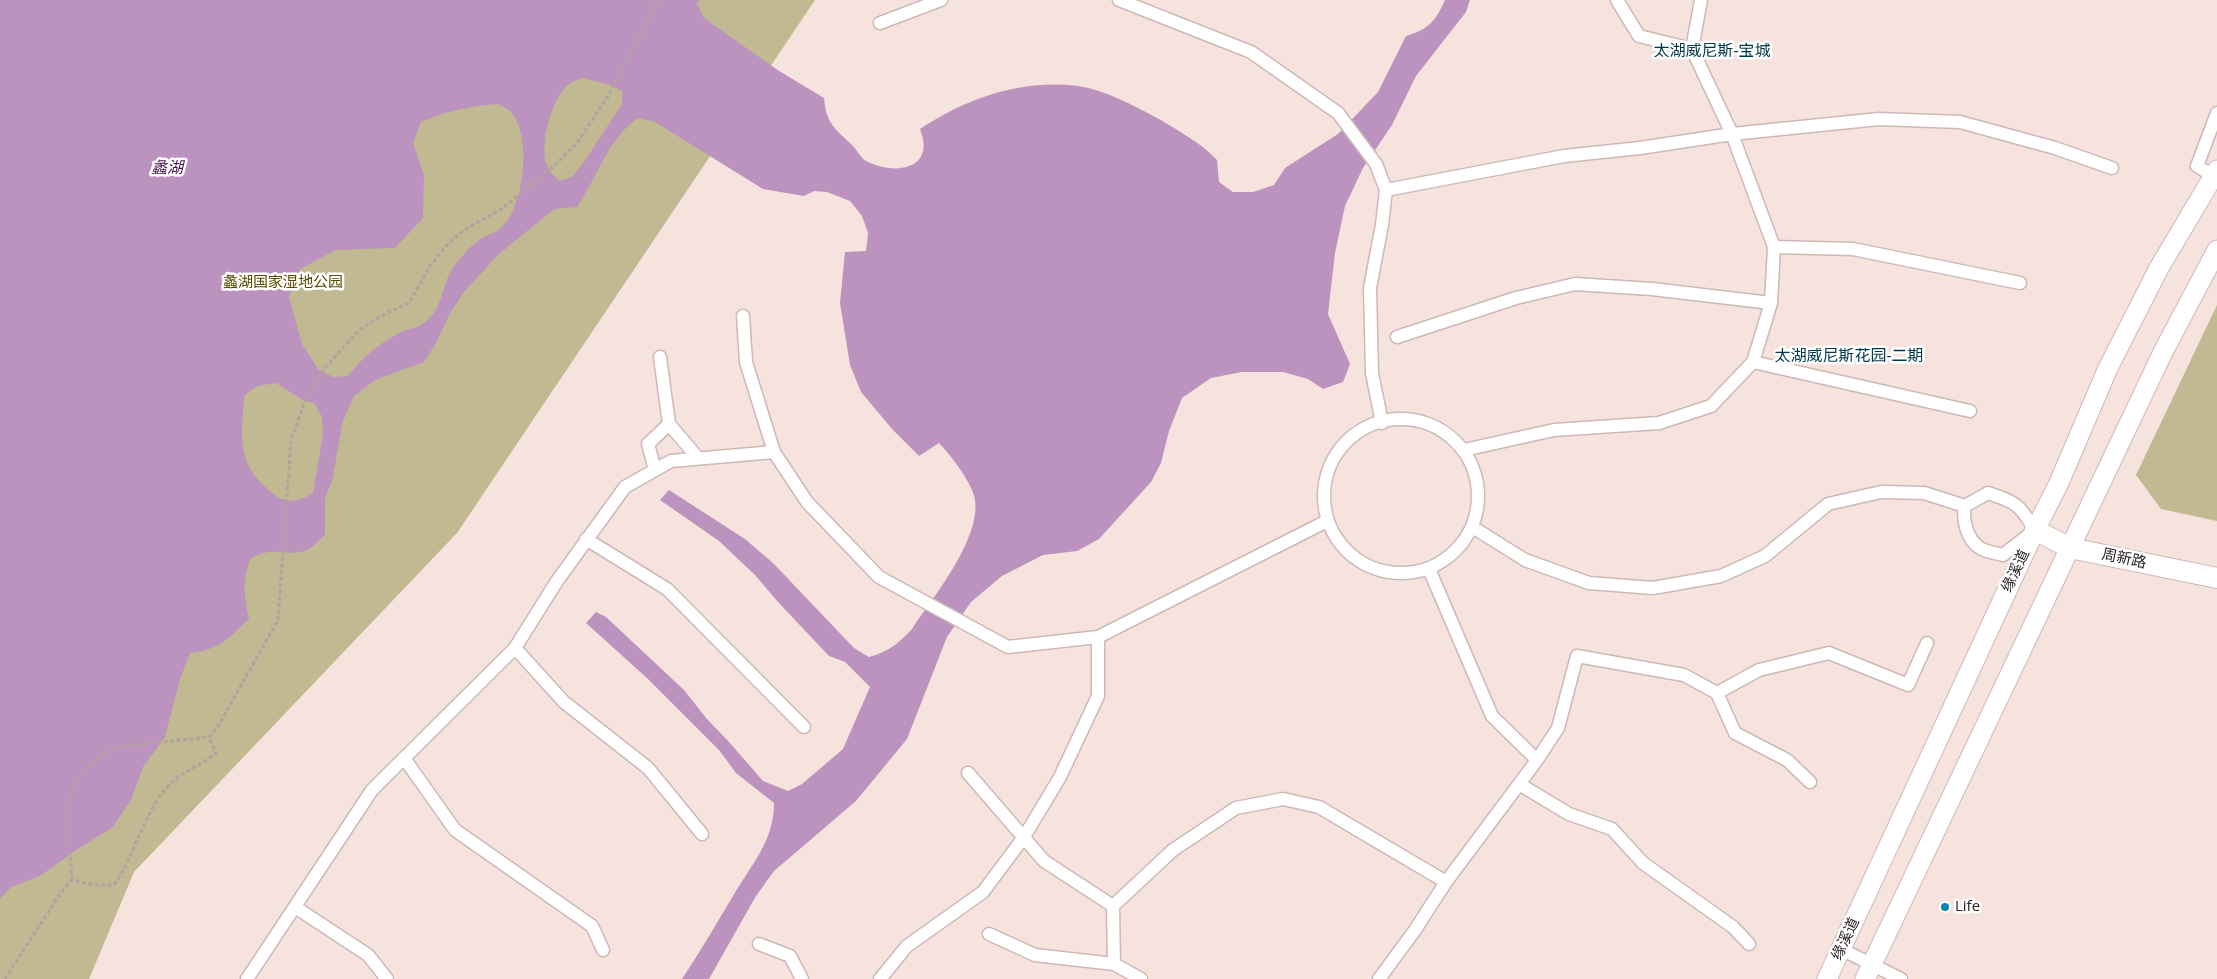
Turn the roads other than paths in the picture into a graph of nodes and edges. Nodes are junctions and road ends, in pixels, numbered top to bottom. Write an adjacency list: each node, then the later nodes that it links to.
1 (941, 0): 5 (street)
2 (1119, 0): 11 (street)
3 (1617, 0): 6 (street)
4 (1701, 0): 6 (street)
5 (880, 23)
6 (1692, 48): 8 (street)
7 (2217, 113): 10 (street)
8 (1732, 134): 9 (street); 11 (street); 12 (street)
9 (2112, 168)
10 (2215, 173): 29 (main road, 缘溪道)
11 (1386, 190): 21 (street)
12 (1774, 247): 14 (street); 15 (street)
13 (2217, 250): 32 (main road)
14 (2020, 283)
15 (1771, 303): 17 (street); 19 (street)
16 (743, 316): 24 (street)
17 (1397, 337)
18 (660, 358): 22 (street)
19 (1753, 362): 20 (street); 23 (street)
20 (1970, 411)
21 (1382, 423): 23 (street); 28 (street)
22 (669, 424): 25 (street); 26 (street)
23 (1464, 450): 30 (street)
24 (774, 452): 25 (street); 36 (street)
25 (698, 458): 26 (street)
26 (655, 470): 31 (street)
27 (1965, 506): 29 (street); 29 (street); 30 (street)
28 (1327, 521): 34 (street); 36 (street)
29 (2037, 526): 32 (main road, 周新路); 54 (main road, 缘溪道)
30 (1474, 528): 34 (street)
31 (586, 539): 38 (street); 40 (street)
32 (2072, 544): 33 (main road, 周新路); 35 (main road, 周新路); 57 (main road)
33 (2217, 568)
34 (1429, 569): 42 (street)
35 (2217, 578)
36 (1098, 637): 47 (street)
37 (1926, 643): 39 (street)
38 (515, 648): 41 (street); 46 (street)
39 (1717, 693): 42 (street); 44 (street)
40 (804, 726)
41 (404, 758): 50 (street); 55 (street)
42 (1537, 760): 45 (street)
43 (968, 773): 47 (street)
44 (1810, 782)
45 (1519, 784): 48 (street); 53 (street)
46 (702, 834)
47 (1024, 837): 49 (street); 61 (street)
48 (1446, 882): 49 (street); 63 (street)
49 (1113, 906): 56 (street)
50 (295, 907): 58 (street); 59 (street)
51 (989, 934): 56 (street)
52 (759, 944): 60 (street)
53 (1749, 944)
54 (1841, 949): 57 (street); 64 (main road, 缘溪道)
55 (602, 950)
56 (1114, 964): 62 (street)
57 (1868, 972): 65 (street)
58 (247, 979)
59 (387, 979)
60 (802, 979)
61 (880, 979)
62 (1141, 979)
63 (1379, 979)
64 (1827, 979)
65 (1901, 979)

